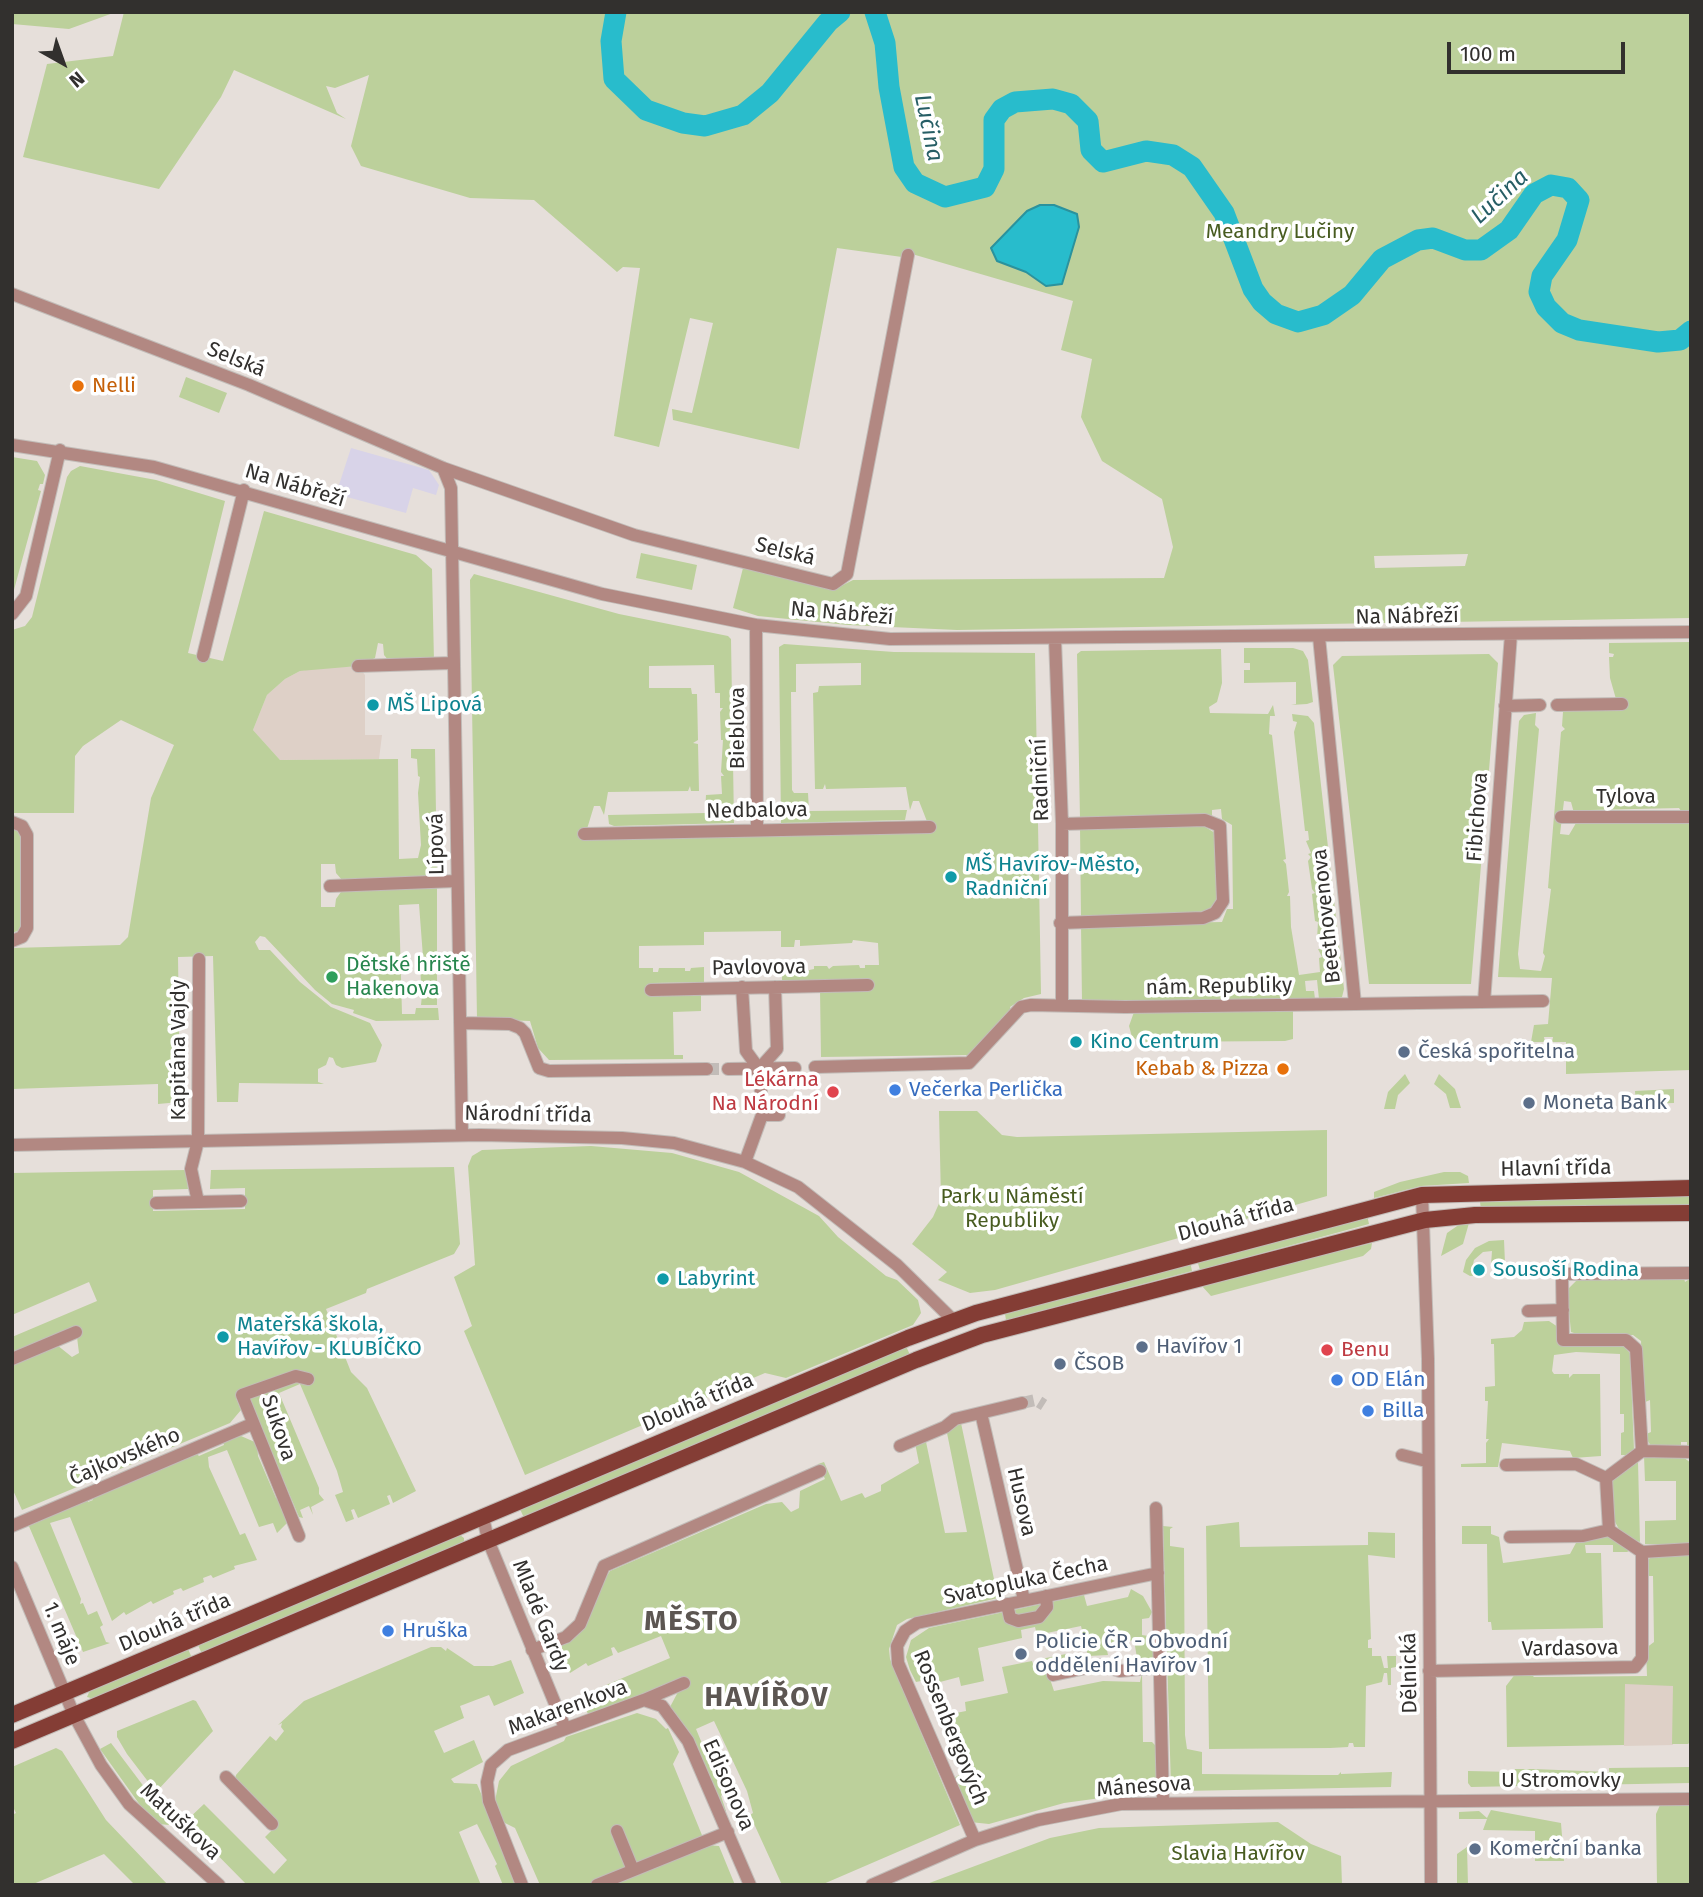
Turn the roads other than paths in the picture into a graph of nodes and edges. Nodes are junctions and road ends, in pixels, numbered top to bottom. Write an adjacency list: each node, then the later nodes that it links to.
1 (908, 255): 5 (street, Selská)
2 (12, 294): 5 (street, Selská)
3 (12, 445): 4 (street, Na Nábřeží)
4 (60, 450): 6 (street, Na Nábřeží); 8 (street)
5 (443, 468): 7 (street)
6 (244, 490): 7 (street, Na Nábřeží); 14 (street)
7 (450, 553): 9 (street, Na Nábřeží); 15 (street, Lípová)
8 (12, 614)
9 (756, 625): 13 (street, Na Nábřeží); 26 (street, Bieblova)
10 (1691, 632): 11 (street, Na Nábřeží)
11 (1511, 634): 12 (street, Na Nábřeží); 20 (street, Fibichova)
12 (1318, 637): 13 (street, Na Nábřeží); 40 (street, Beethovenova)
13 (1055, 639): 24 (street, Radniční)
14 (203, 656)
15 (452, 663): 16 (street); 28 (street, Lípová)
16 (358, 666)
17 (1622, 704): 19 (street)
18 (1540, 705): 20 (street)
19 (1558, 705)
20 (1505, 706): 38 (street, Fibichova)
21 (1561, 817): 22 (street, Tylova)
22 (1691, 817)
23 (17, 824): 31 (street)
24 (1062, 824): 30 (street, Radniční); 30 (street)
25 (930, 827): 26 (street, Nedbalova)
26 (757, 830): 27 (street, Nedbalova)
27 (584, 834)
28 (456, 881): 29 (street); 41 (street, Lípová)
29 (330, 886)
30 (1060, 923): 39 (street, Radniční)
31 (17, 939)
32 (199, 959): 50 (street, Kapitána Vajdy)
33 (868, 985): 34 (street, Pavlovova)
34 (775, 987): 35 (street, Pavlovova); 46 (street)
35 (742, 988): 36 (street, Pavlovova); 46 (street)
36 (651, 990)
37 (1543, 1001): 38 (street, Beethovenova)
38 (1484, 1002): 40 (street, Beethovenova)
39 (1062, 1004): 40 (street, nám. Republiky); 42 (street, nám. Republiky)
40 (1355, 1004)
41 (460, 1023): 44 (street); 49 (street, Lípová)
42 (815, 1067)
43 (794, 1068): 46 (street)
44 (707, 1069)
45 (727, 1069): 46 (street)
46 (759, 1069): 47 (street)
47 (762, 1115): 48 (street); 52 (street)
48 (779, 1115)
49 (462, 1135): 50 (street, Národní třída); 52 (street, Národní třída)
50 (198, 1141): 51 (street, Národní třída); 56 (street, Kapitána Vajdy)
51 (12, 1144)
52 (745, 1162): 63 (street, Národní třída)
53 (1691, 1188): 54 (main road, Hlavní třída)
54 (1422, 1195): 59 (street, Dělnická); 63 (main road, Dlouhá třída)
55 (241, 1201): 56 (street)
56 (198, 1202): 57 (street)
57 (156, 1203)
58 (1691, 1213): 59 (main road)
59 (1425, 1220): 65 (main road); 75 (street, Dělnická)
60 (1691, 1273): 61 (street)
61 (1563, 1310): 62 (street); 72 (street)
62 (1528, 1311)
63 (953, 1320): 65 (main road, Národní třída); 80 (main road, Dlouhá třída)
64 (76, 1332): 66 (street)
65 (982, 1335): 85 (main road)
66 (12, 1359)
67 (308, 1379): 70 (street, Sukova)
68 (1022, 1403): 69 (street)
69 (981, 1413): 71 (street); 91 (street, Husova)
70 (252, 1424): 81 (street, Čajkovského); 83 (street, Sukova)
71 (900, 1446)
72 (1642, 1451): 73 (street); 78 (street)
73 (1691, 1452)
74 (1402, 1455): 75 (street)
75 (1426, 1461): 96 (street, Dělnická)
76 (1506, 1465): 78 (street)
77 (820, 1471): 94 (street)
78 (1606, 1478): 82 (street)
79 (1156, 1508): 89 (street)
80 (483, 1517): 85 (street, Mladé Gardy); 99 (main road, Dlouhá třída)
81 (12, 1526)
82 (1609, 1530): 84 (street); 87 (street)
83 (299, 1536)
84 (1510, 1537)
85 (488, 1540): 94 (street, Mladé Gardy); 103 (main road)
86 (1691, 1549): 87 (street)
87 (1642, 1552): 96 (street, Vardasova)
88 (12, 1567): 99 (street, 1. máje)
89 (1158, 1573): 90 (street, Svatopluka Čecha); 95 (street)
90 (1046, 1596): 91 (street, Svatopluka Čecha); 92 (street)
91 (1024, 1600): 92 (street, Svatopluka Čecha)
92 (1007, 1604): 93 (street, Svatopluka Čecha)
93 (905, 1631): 113 (street, Rossenbergových)
94 (532, 1650): 104 (street, Mladé Gardy)
95 (1160, 1667): 97 (street); 109 (street)
96 (1429, 1671): 108 (street, Dělnická)
97 (1053, 1675)
98 (684, 1683): 100 (street)
99 (64, 1693): 102 (main road, Dlouhá třída); 103 (street, 1. máje)
100 (644, 1700): 101 (street, Makarenkova); 104 (street, Makarenkova)
101 (662, 1706): 112 (street, Edisonova)
102 (12, 1715)
103 (74, 1715): 105 (main road); 115 (street, Matuškova)
104 (565, 1728): 116 (street, Makarenkova)
105 (12, 1741)
106 (226, 1777): 110 (street)
107 (1691, 1799): 108 (street, U Stromovky)
108 (1431, 1800): 109 (street, Mánesova); 120 (street, Dělnická)
109 (1163, 1803): 113 (street, Mánesova)
110 (272, 1824)
111 (617, 1831): 114 (street)
112 (728, 1832): 114 (street); 118 (street, Edisonova)
113 (975, 1840): 119 (street, Mánesova)
114 (633, 1870): 117 (street)
115 (219, 1885)
116 (522, 1885)
117 (597, 1885)
118 (750, 1885)
119 (873, 1885)
120 (1432, 1885)

